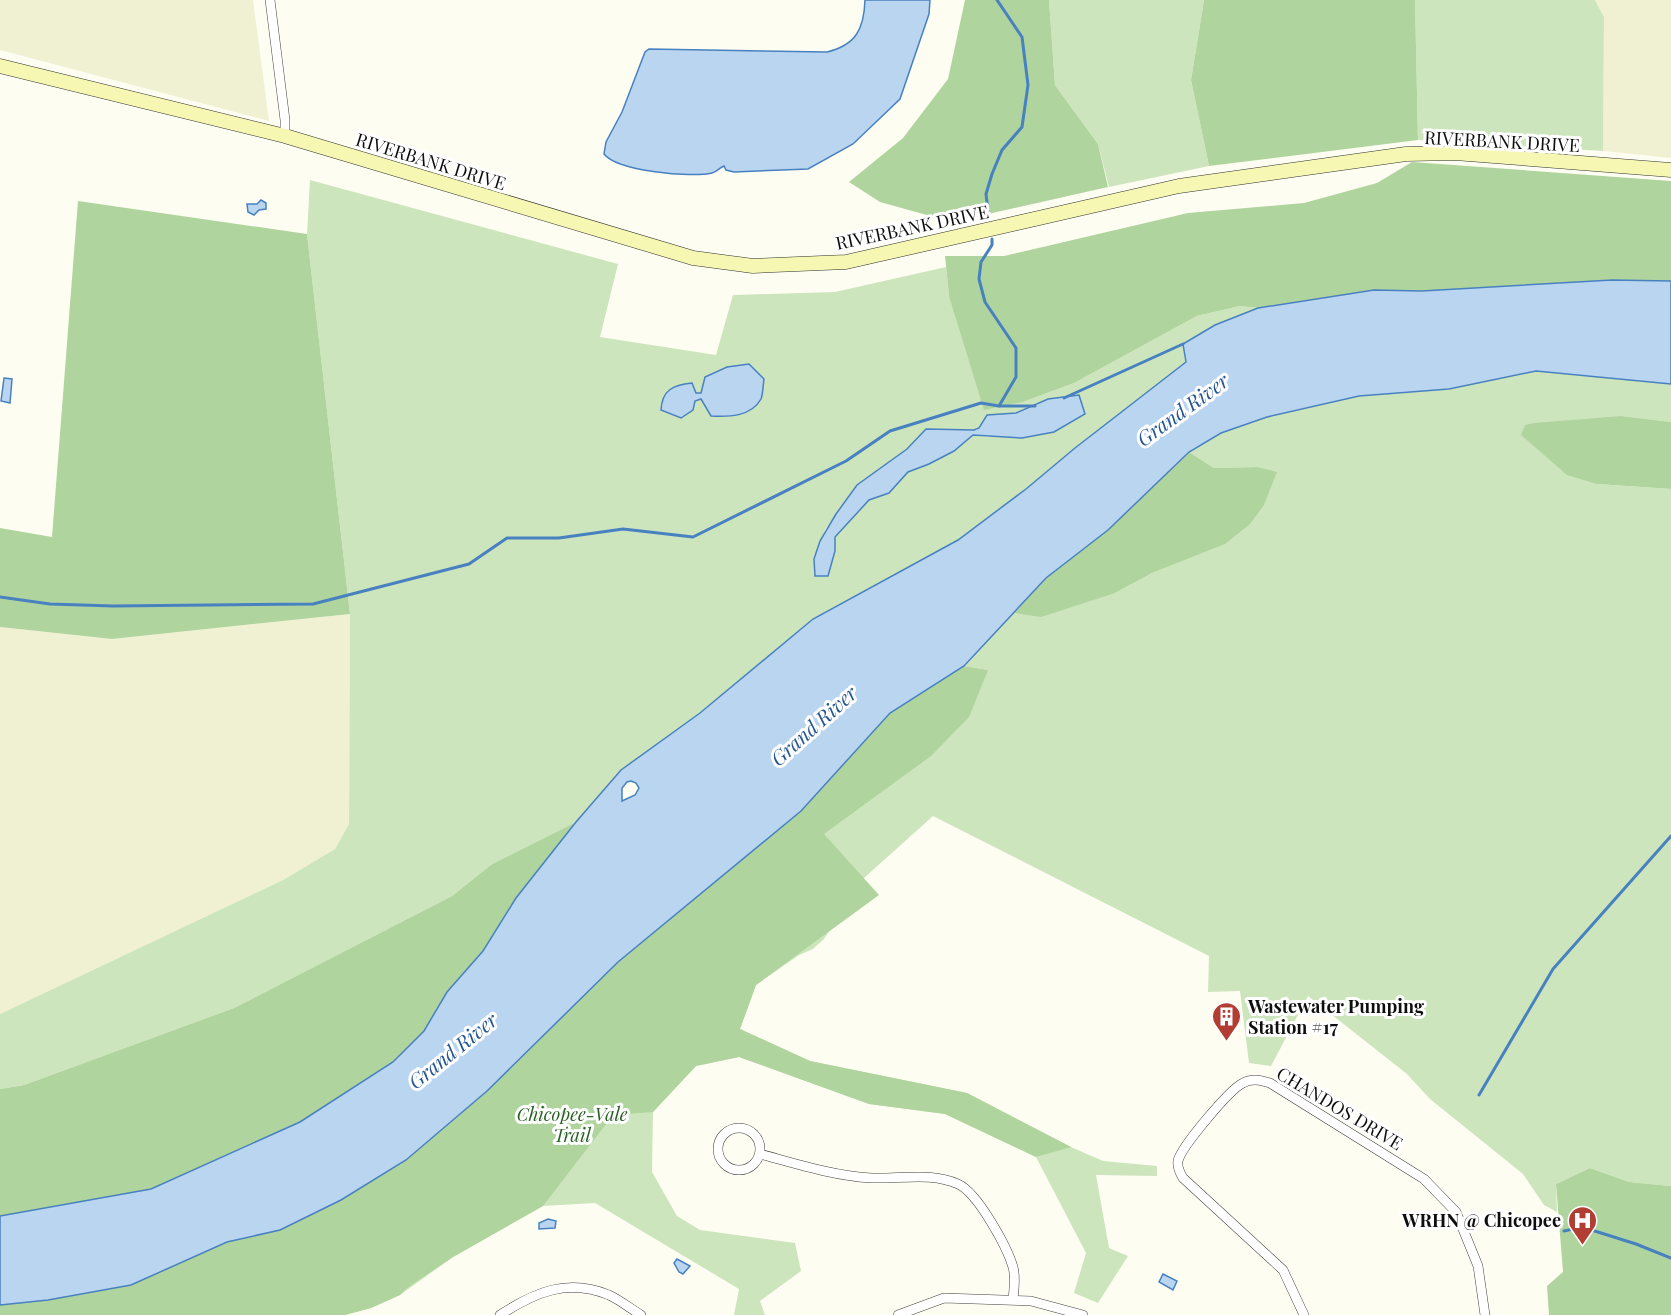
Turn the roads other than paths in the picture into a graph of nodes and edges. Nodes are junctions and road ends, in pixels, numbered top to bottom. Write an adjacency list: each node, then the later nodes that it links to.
1 (270, 0): 3 (street)
2 (0, 66): 3 (street, RIVERBANK DRIVE)
3 (285, 136): 4 (street, RIVERBANK DRIVE)
4 (1671, 170)
5 (760, 1154): 5 (street); 6 (street)
6 (1013, 1299): 9 (street); 10 (street)
7 (500, 1315): 8 (street)
8 (641, 1315)
9 (898, 1315)
10 (1083, 1315)
11 (1304, 1315): 12 (street, CHANDOS DRIVE)
12 (1485, 1315)

